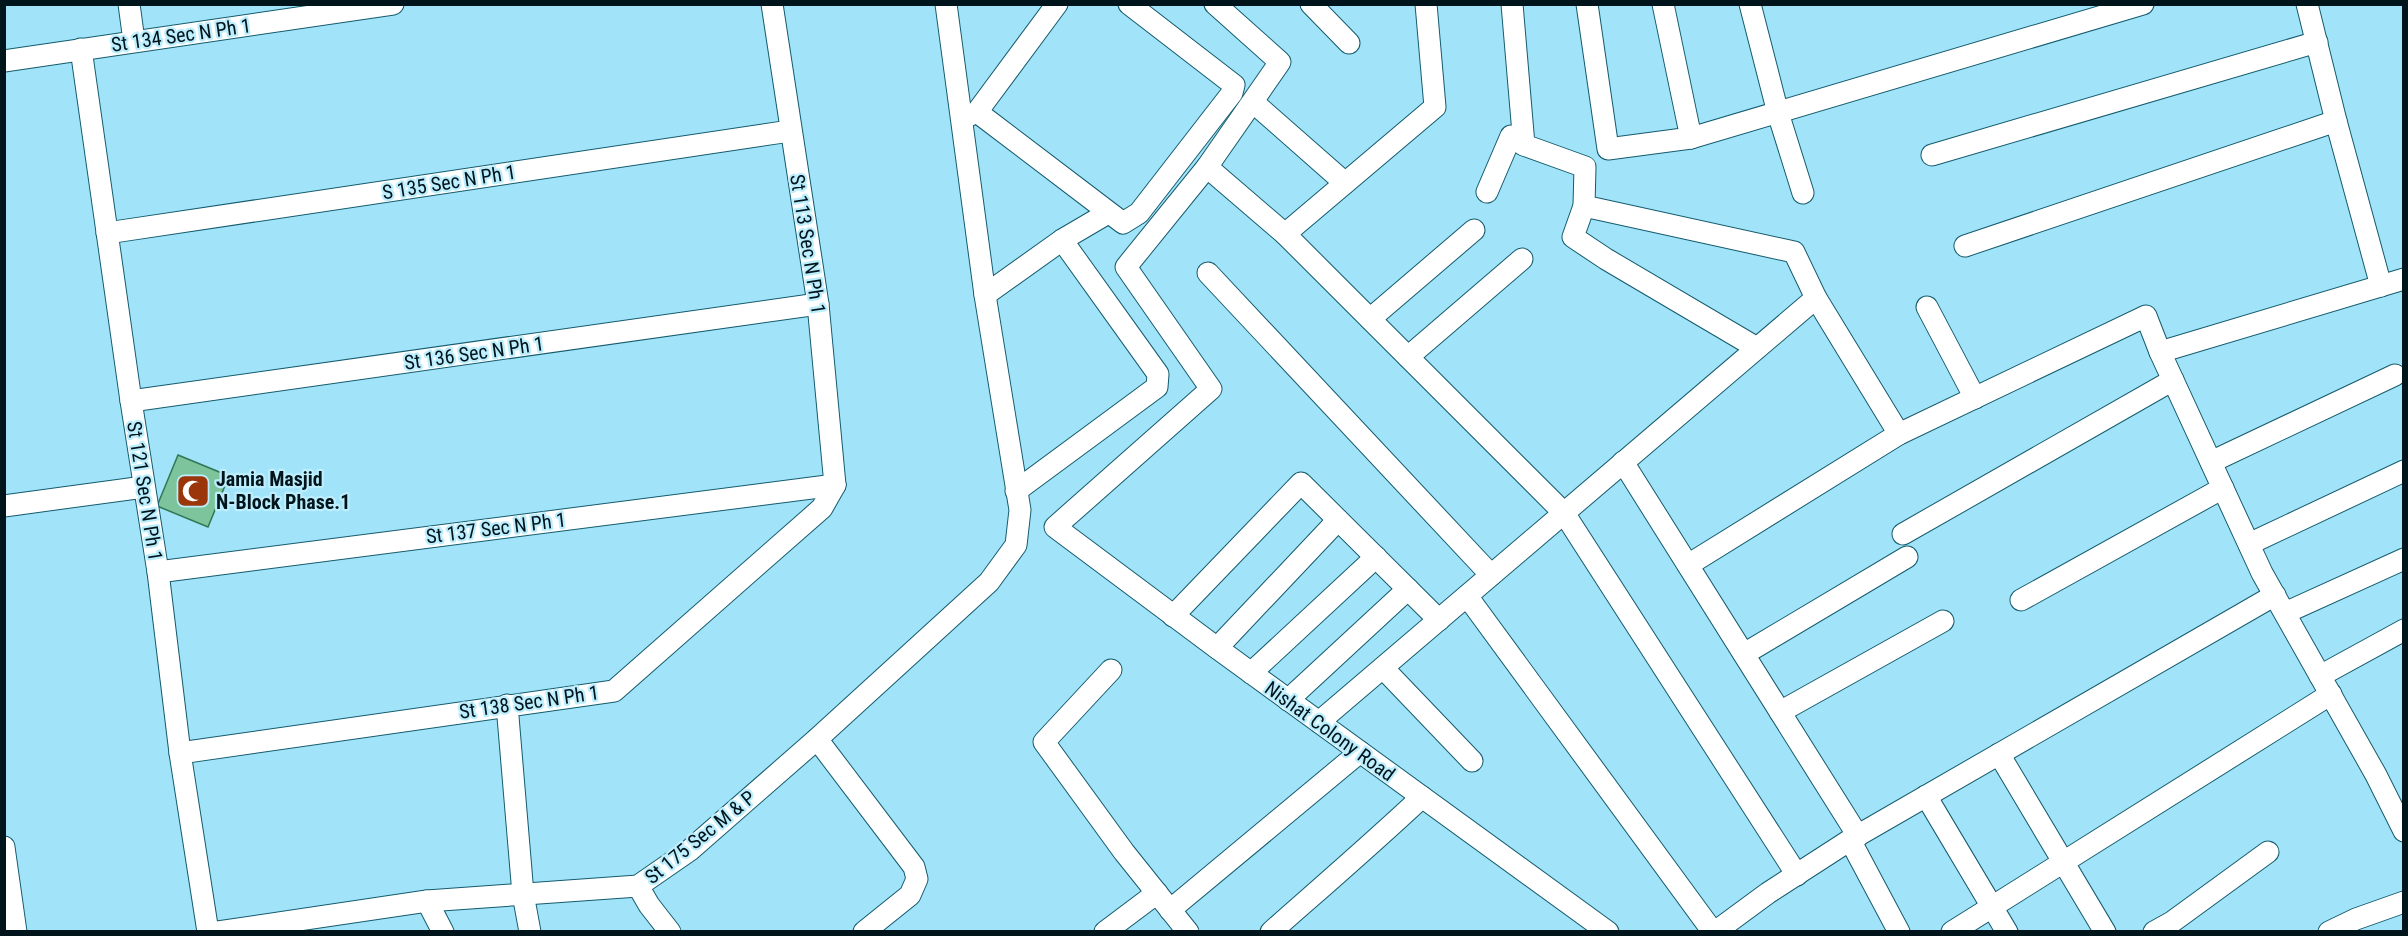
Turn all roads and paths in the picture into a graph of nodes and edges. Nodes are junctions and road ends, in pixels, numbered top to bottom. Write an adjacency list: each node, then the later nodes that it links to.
1 (129, 4): 18 (street)
2 (393, 4): 16 (street, St 134 Sec N Ph 1)
3 (771, 4): 27 (street, St 113 Sec N Ph 1)
4 (946, 4): 25 (street, St 175 Sec M & P)
5 (1057, 4): 25 (street)
6 (1129, 4): 36 (street)
7 (1215, 4): 23 (street)
8 (1311, 4): 20 (street)
9 (1426, 4): 32 (street)
10 (1512, 4): 29 (street)
11 (1587, 4): 28 (street)
12 (1663, 4): 28 (street)
13 (1750, 4): 24 (street)
14 (2143, 4): 17 (street)
15 (2307, 4): 19 (street)
16 (337, 8): 18 (street, St 134 Sec N Ph 1)
17 (2121, 8): 24 (street)
18 (134, 41): 21 (street, St 134 Sec N Ph 1)
19 (2317, 42): 26 (street); 30 (street)
20 (1349, 43)
21 (81, 50): 22 (street, St 134 Sec N Ph 1); 38 (street, St 121 Sec N Ph 1)
22 (4, 61)
23 (1253, 102): 31 (street); 32 (street)
24 (1778, 113): 28 (street); 34 (street)
25 (969, 116): 36 (street); 46 (street, St 175 Sec M & P)
26 (2336, 121): 41 (street); 45 (street)
27 (790, 131): 38 (street, S 135 Sec N Ph 1); 48 (street, St 113 Sec N Ph 1)
28 (1691, 138)
29 (1524, 145): 33 (street); 35 (street)
30 (1932, 155)
31 (1208, 167): 39 (street); 81 (street, Nishat Colony Road)
32 (1346, 183): 39 (street)
33 (1487, 192)
34 (1803, 193)
35 (1584, 206): 47 (street); 51 (street)
36 (1108, 213): 40 (street)
37 (1474, 230): 50 (street)
38 (107, 233): 57 (street, St 121 Sec N Ph 1)
39 (1285, 234): 50 (street)
40 (1062, 240): 46 (street); 65 (street)
41 (1965, 246)
42 (1522, 259): 53 (street)
43 (1208, 273): 76 (street)
44 (2403, 279): 45 (street)
45 (2380, 286): 52 (street)
46 (985, 295): 65 (street, St 175 Sec M & P)
47 (1815, 298): 51 (street); 58 (street)
48 (818, 304): 57 (street, St 136 Sec N Ph 1); 62 (street, St 113 Sec N Ph 1)
49 (1927, 307): 56 (street)
50 (1370, 319): 53 (street)
51 (1757, 348): 59 (street)
52 (2160, 352): 55 (street); 56 (street)
53 (1408, 357): 67 (street)
54 (2395, 375): 60 (street)
55 (2173, 380): 60 (street); 69 (street)
56 (1975, 398): 58 (street)
57 (131, 402): 63 (street, St 121 Sec N Ph 1)
58 (1899, 434): 74 (street)
59 (1623, 462): 67 (street); 74 (street)
60 (2211, 462): 64 (street)
61 (2403, 471): 70 (street)
62 (835, 485): 75 (street, St 137 Sec N Ph 1); 92 (street, St 138 Sec N Ph 1)
63 (144, 487): 66 (street); 75 (street, St 121 Sec N Ph 1)
64 (2223, 488): 70 (street); 79 (street)
65 (1018, 500): 95 (street, St 175 Sec M & P)
66 (4, 506)
67 (1564, 513): 76 (street); 107 (street)
68 (1338, 520): 71 (street); 81 (street); 85 (street)
69 (1903, 534)
70 (2249, 544): 80 (street)
71 (1376, 557): 77 (street); 89 (street)
72 (1907, 557): 86 (street)
73 (2403, 559): 80 (street)
74 (1688, 565): 86 (street)
75 (158, 572): 97 (street, St 121 Sec N Ph 1)
76 (1491, 575): 78 (street)
77 (1408, 589): 82 (street); 91 (street)
78 (1467, 596): 82 (street); 126 (street)
79 (2021, 600)
80 (2280, 604): 90 (street); 98 (street)
81 (1173, 616): 85 (street, Nishat Colony Road)
82 (1439, 620): 87 (street)
83 (1943, 621): 93 (street)
84 (2403, 630): 90 (street)
85 (1217, 648): 89 (street, Nishat Colony Road)
86 (1744, 654): 93 (street)
87 (1383, 668): 94 (street); 99 (street)
88 (1111, 670): 109 (street)
89 (1251, 673): 91 (street, Nishat Colony Road)
90 (2325, 685): 102 (street); 106 (street)
91 (1288, 700): 94 (street, Nishat Colony Road)
92 (507, 705): 97 (street, St 138 Sec N Ph 1); 110 (street)
93 (1780, 712): 103 (street)
94 (1319, 722): 96 (street, Nishat Colony Road)
95 (817, 738): 108 (street, St 175 Sec M & P); 121 (street)
96 (1360, 752): 101 (street, Nishat Colony Road); 114 (street)
97 (180, 753): 116 (street, St 121 Sec N Ph 1)
98 (1999, 754): 100 (street); 106 (street)
99 (1472, 761)
100 (1926, 796): 103 (street); 113 (street)
101 (1422, 797): 124 (street); 125 (street, Nishat Colony Road)
102 (2403, 831)
103 (1854, 838): 107 (street); 127 (street)
104 (4, 847): 115 (street)
105 (2268, 852): 131 (street)
106 (2065, 861): 113 (street); 130 (street)
107 (1797, 874): 126 (street)
108 (638, 886): 110 (street, St 175 Sec M & P); 120 (street)
109 (1157, 893): 114 (street); 122 (street)
110 (523, 894): 111 (street, St 175 Sec M & P); 119 (street)
111 (427, 901): 117 (street, St 175 Sec M & P); 118 (street)
112 (2403, 902): 132 (street)
113 (1992, 906): 128 (street); 129 (street)
114 (1170, 910): 123 (street)
115 (16, 932)
116 (208, 932)
117 (218, 932)
118 (443, 932)
119 (530, 932)
120 (670, 932)
121 (864, 932)
122 (1105, 932)
123 (1188, 932)
124 (1271, 932)
125 (1608, 932)
126 (1714, 932)
127 (1899, 932)
128 (1952, 932)
129 (2007, 932)
130 (2105, 932)
131 (2154, 932)
132 (2329, 932)

